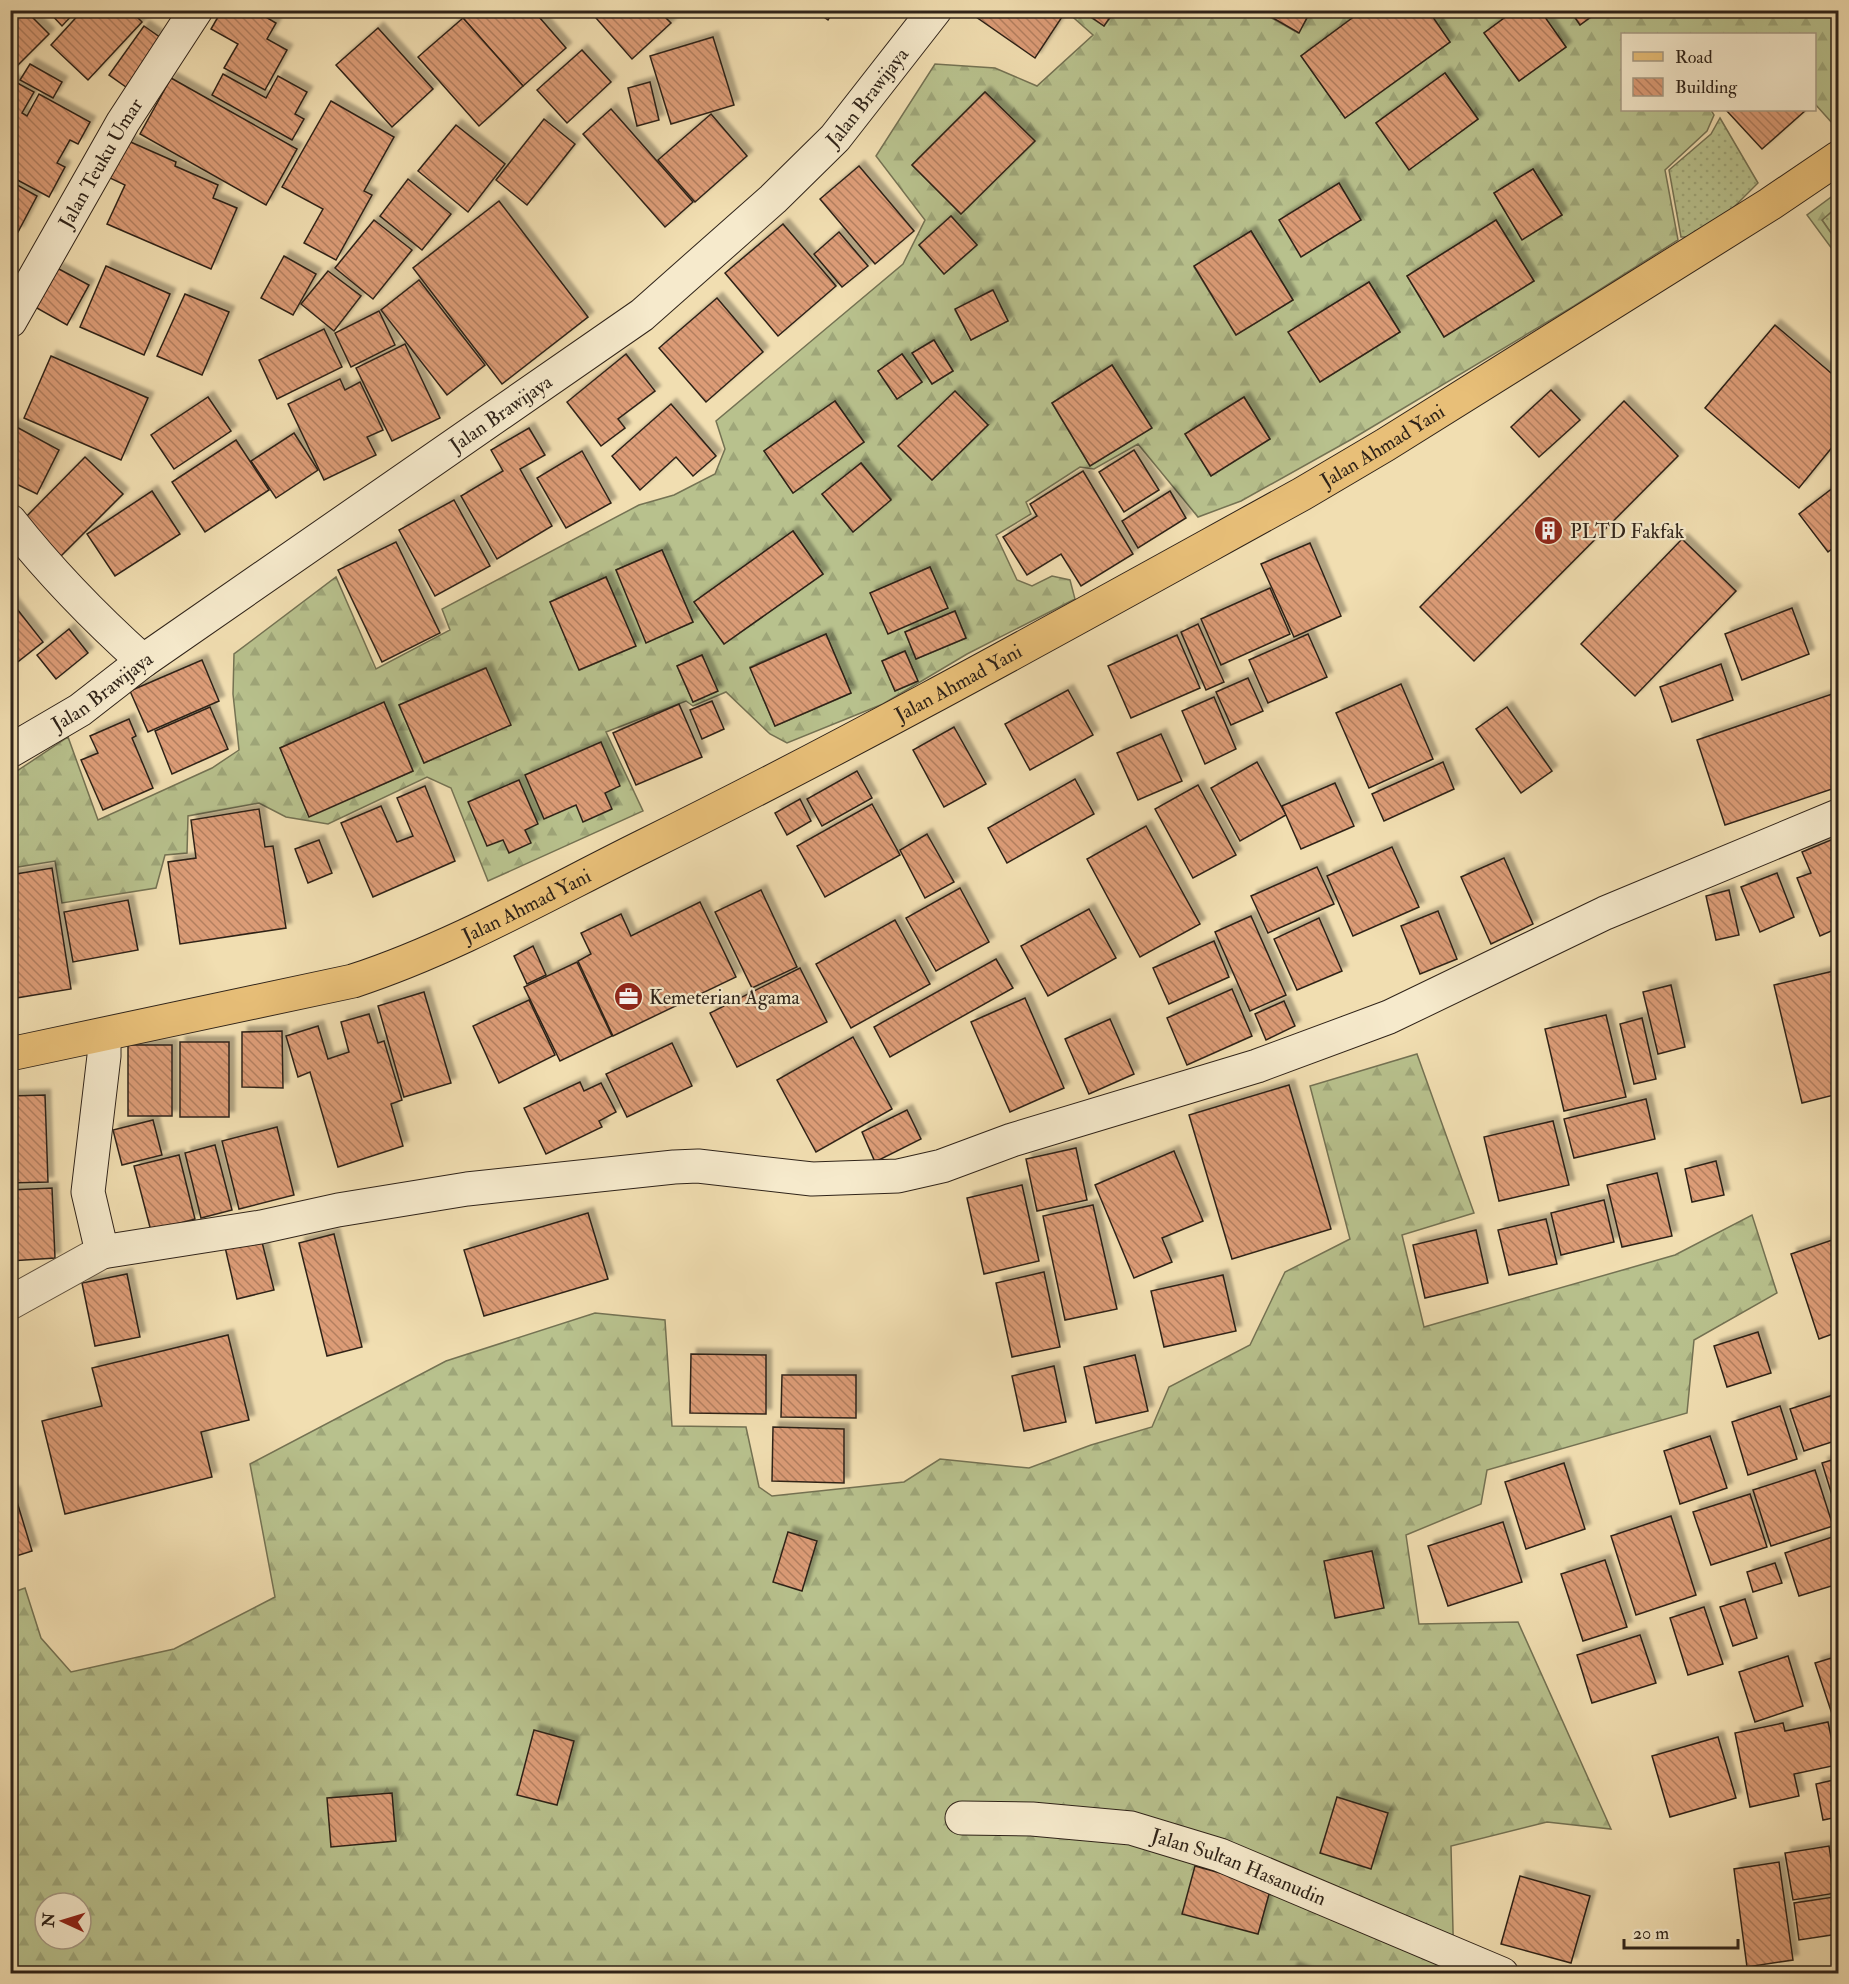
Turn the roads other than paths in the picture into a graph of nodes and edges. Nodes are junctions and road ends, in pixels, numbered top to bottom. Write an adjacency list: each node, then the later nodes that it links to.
1 (196, 10): 4 (main road, Jalan Teuku Umar)
2 (934, 10): 6 (main road, Jalan Brawijaya)
3 (1839, 158): 9 (main road, Jalan Ahmad Yani)
4 (10, 321)
5 (10, 521): 6 (main road)
6 (143, 661): 7 (main road, Jalan Brawijaya)
7 (10, 751)
8 (1839, 816): 11 (main road)
9 (104, 1035): 10 (main road, Jalan Ahmad Yani); 11 (main road)
10 (10, 1054)
11 (102, 1252): 12 (main road)
12 (10, 1303)
13 (962, 1818): 14 (main road, Jalan Sultan Hasanudin)
14 (1502, 1974)

